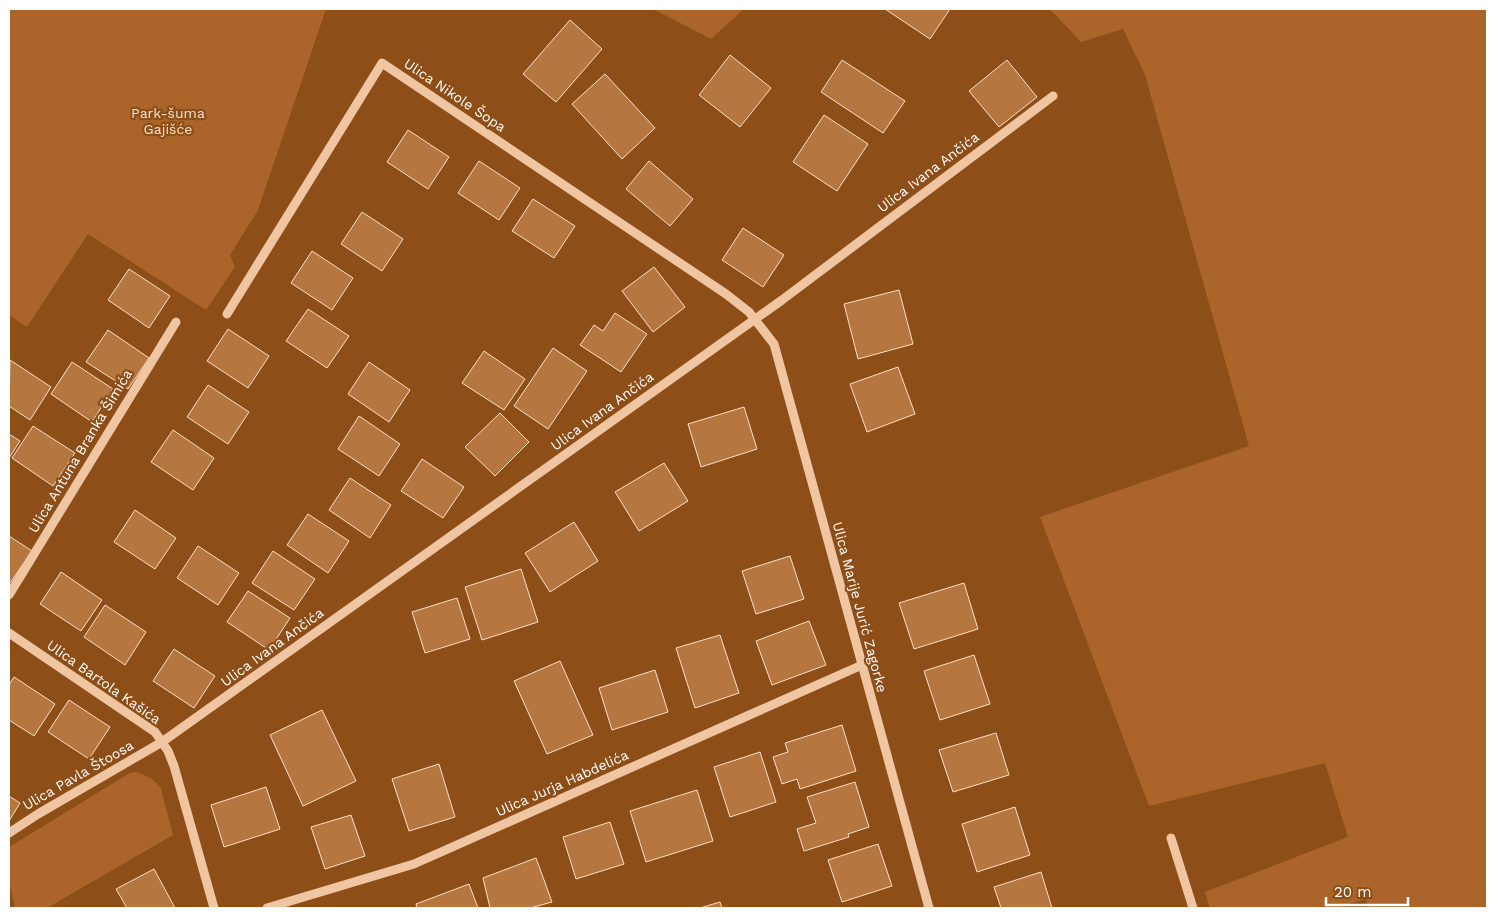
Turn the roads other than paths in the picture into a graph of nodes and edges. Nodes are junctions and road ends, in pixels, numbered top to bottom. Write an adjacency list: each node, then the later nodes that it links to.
1 (1053, 96): 3 (street, Ulica Ivana Ančića)
2 (226, 314): 3 (street, Ulica Nikole Šopa)
3 (755, 319): 7 (street, Ulica Marije Jurić Zagorke); 8 (street, Ulica Ivana Ančića)
4 (176, 322): 5 (street, Ulica Antuna Branka Šimića)
5 (9, 595)
6 (9, 633): 8 (street, Ulica Bartola Kašića)
7 (862, 665): 12 (street, Ulica Jurja Habdelića); 13 (street, Ulica Marije Jurić Zagorke)
8 (162, 742): 9 (street, Ulica Pavla Štoosa); 11 (street, Ulica Bartola Kašića)
9 (9, 833)
10 (1171, 838): 14 (street)
11 (214, 908)
12 (267, 908)
13 (929, 908)
14 (1193, 908)

